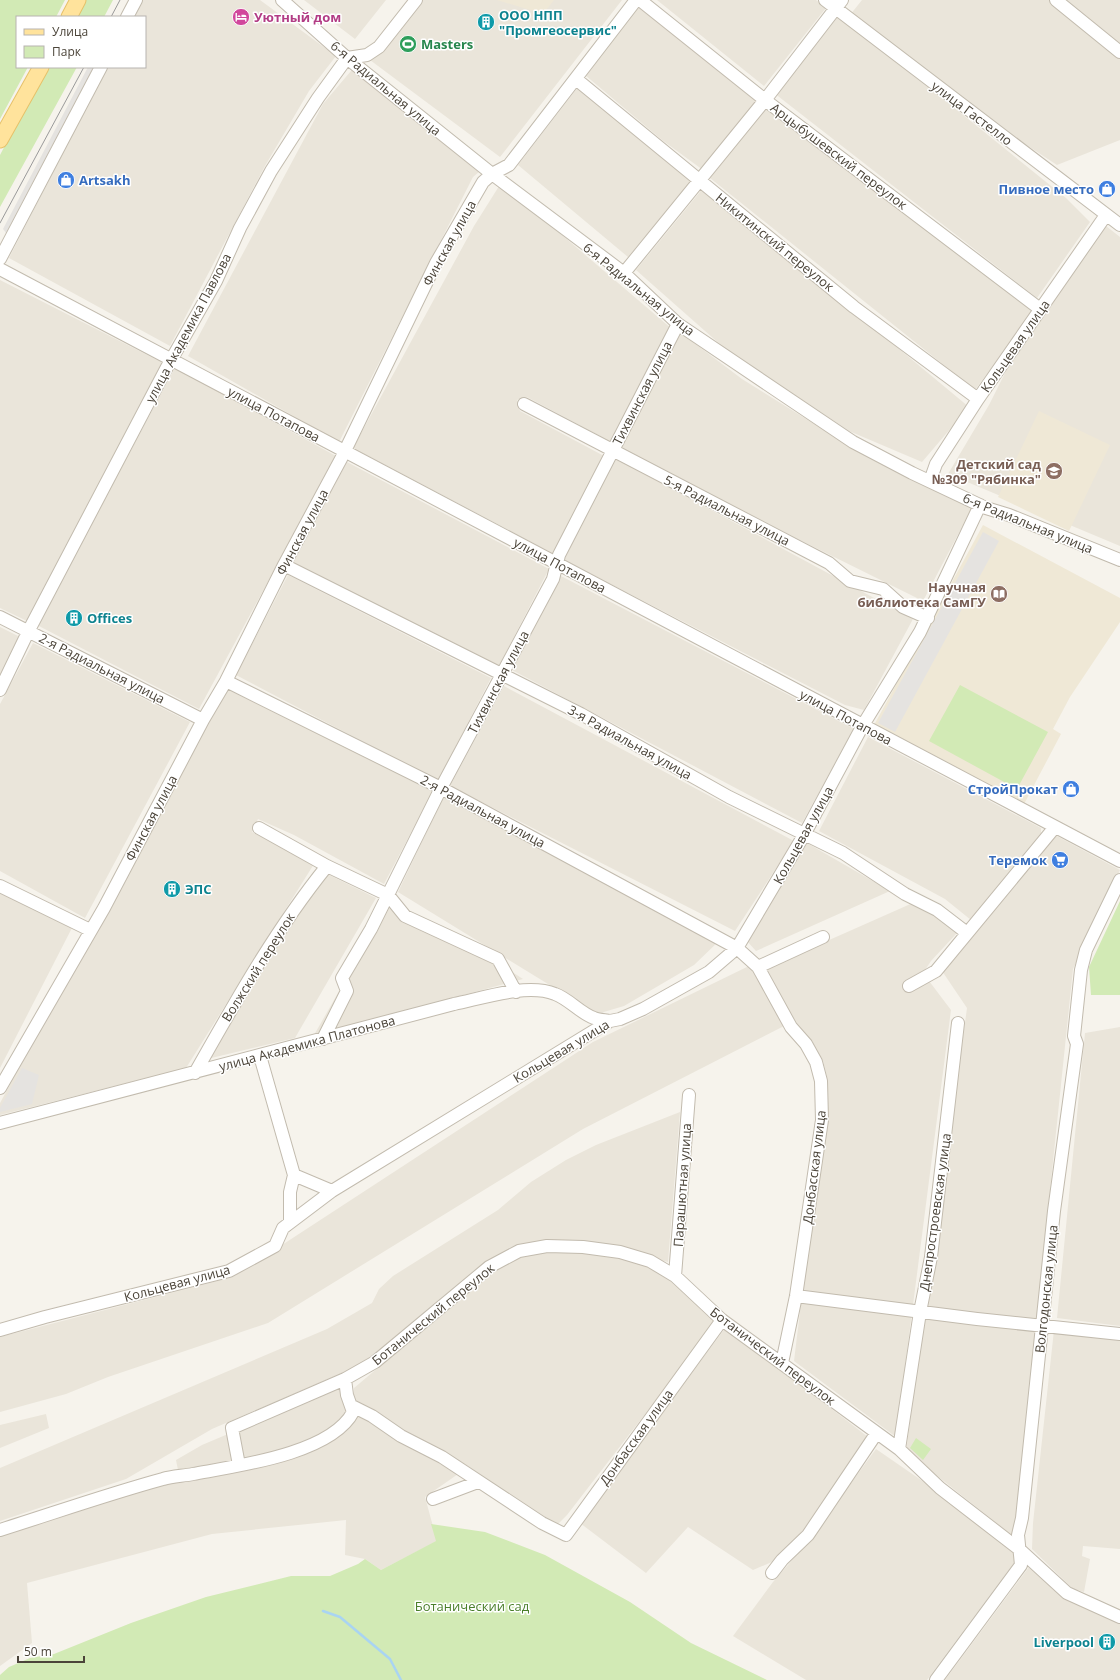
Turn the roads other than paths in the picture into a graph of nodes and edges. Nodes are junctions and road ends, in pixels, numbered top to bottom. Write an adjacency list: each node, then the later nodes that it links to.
1 (78, 0): 10 (main road)
2 (136, 0): 11 (street)
3 (282, 0): 13 (street, 6-я Радиальная улица)
4 (416, 0): 13 (street)
5 (636, 0): 16 (street, Финская улица)
6 (640, 0): 17 (street, Арцыбушевский переулок)
7 (824, 0): 9 (street, улица Гастелло)
8 (1056, 0): 12 (street)
9 (838, 4): 17 (street); 21 (street, улица Гастелло)
10 (70, 16)
11 (128, 16)
12 (1120, 52)
13 (348, 58): 19 (street, 6-я Радиальная улица); 28 (street, улица Академика Павлова)
14 (40, 68): 18 (main road)
15 (100, 68): 23 (street)
16 (576, 79): 19 (street, Финская улица); 20 (street, Никитинский переулок)
17 (765, 100): 20 (street); 26 (street, Арцыбушевский переулок)
18 (0, 140)
19 (492, 174): 25 (street, 6-я Радиальная улица); 31 (street, Финская улица)
20 (699, 181): 25 (street); 29 (street, Никитинский переулок)
21 (1106, 215): 22 (street, улица Гастелло); 26 (street, Кольцевая улица)
22 (1120, 225)
23 (0, 259)
24 (0, 269): 28 (street, улица Потапова)
25 (624, 273): 27 (street, 6-я Радиальная улица)
26 (1040, 309): 29 (street, Кольцевая улица)
27 (678, 324): 32 (street, Тихвинская улица); 33 (street, 6-я Радиальная улица)
28 (171, 360): 31 (street, улица Потапова); 40 (street, улица Академика Павлова)
29 (978, 399): 33 (street, Кольцевая улица)
30 (524, 404): 32 (street, 5-я Радиальная улица)
31 (345, 451): 36 (street, улица Потапова); 37 (street, Финская улица)
32 (612, 451): 36 (street, Тихвинская улица); 39 (street, 5-я Радиальная улица)
33 (930, 481): 34 (street, 6-я Радиальная улица)
34 (980, 505): 35 (street, 6-я Радиальная улица); 39 (street, Кольцевая улица)
35 (1120, 560)
36 (558, 564): 41 (street, Тихвинская улица); 45 (street, улица Потапова)
37 (284, 565): 41 (street, 3-я Радиальная улица); 42 (street, Финская улица)
38 (0, 617): 40 (street, 2-я Радиальная улица)
39 (928, 618): 45 (street, Кольцевая улица)
40 (29, 630): 43 (street, улица Академика Павлова); 44 (street, 2-я Радиальная улица)
41 (502, 675): 46 (street, Тихвинская улица); 49 (street, 3-я Радиальная улица)
42 (226, 681): 44 (street, Финская улица); 46 (street, 2-я Радиальная улица)
43 (0, 690)
44 (203, 720): 55 (street, Финская улица)
45 (863, 725): 47 (street, улица Потапова); 49 (street, Кольцевая улица)
46 (441, 788): 54 (street, Тихвинская улица); 58 (street, 2-я Радиальная улица)
47 (1055, 827): 50 (street, улица Потапова); 56 (street)
48 (259, 828): 51 (street)
49 (804, 835): 56 (street, 3-я Радиальная улица); 58 (street, Кольцевая улица)
50 (1120, 861)
51 (327, 866): 54 (street); 66 (street, Волжский переулок)
52 (1120, 880): 77 (street, Волгодонская улица)
53 (0, 886): 55 (street)
54 (388, 895): 61 (street); 64 (street, Тихвинская улица)
55 (90, 930): 67 (street, Финская улица)
56 (967, 933): 60 (street)
57 (823, 937): 59 (street)
58 (737, 948): 59 (street, Донбасская улица); 62 (street, Кольцевая улица)
59 (758, 967): 74 (street, Донбасская улица)
60 (909, 986)
61 (516, 992): 62 (street, улица Академика Платонова); 64 (street, улица Академика Платонова)
62 (610, 1021): 71 (street, Кольцевая улица)
63 (958, 1023): 75 (street, Днепростроевская улица)
64 (322, 1039): 65 (street, улица Академика Платонова)
65 (260, 1056): 66 (street, улица Академика Платонова); 70 (street)
66 (195, 1073): 69 (street, улица Академика Платонова)
67 (0, 1088)
68 (689, 1095): 73 (street, Парашютная улица)
69 (0, 1123)
70 (294, 1175): 71 (street); 72 (street)
71 (332, 1191): 72 (street, Кольцевая улица)
72 (290, 1222): 78 (street, Кольцевая улица)
73 (675, 1276): 76 (street, Ботанический переулок); 81 (street, Ботанический переулок)
74 (796, 1296): 75 (street); 80 (street, Донбасская улица)
75 (920, 1312): 77 (street); 84 (street, Днепростроевская улица)
76 (722, 1320): 80 (street, Ботанический переулок); 86 (street, Донбасская улица)
77 (1042, 1326): 79 (street); 89 (street, Волгодонская улица)
78 (0, 1330)
79 (1120, 1334)
80 (782, 1363): 83 (street, Ботанический переулок)
81 (345, 1379): 82 (street); 85 (street, Ботанический переулок)
82 (352, 1406): 85 (street); 86 (street)
83 (876, 1434): 84 (street, Ботанический переулок); 90 (street)
84 (898, 1449): 89 (street, Ботанический переулок)
85 (239, 1465): 88 (street)
86 (478, 1482): 87 (street)
87 (433, 1499)
88 (0, 1530)
89 (1019, 1549): 91 (street, Ботанический переулок); 92 (street, Волгодонская улица)
90 (772, 1573)
91 (1120, 1617)
92 (936, 1680)

